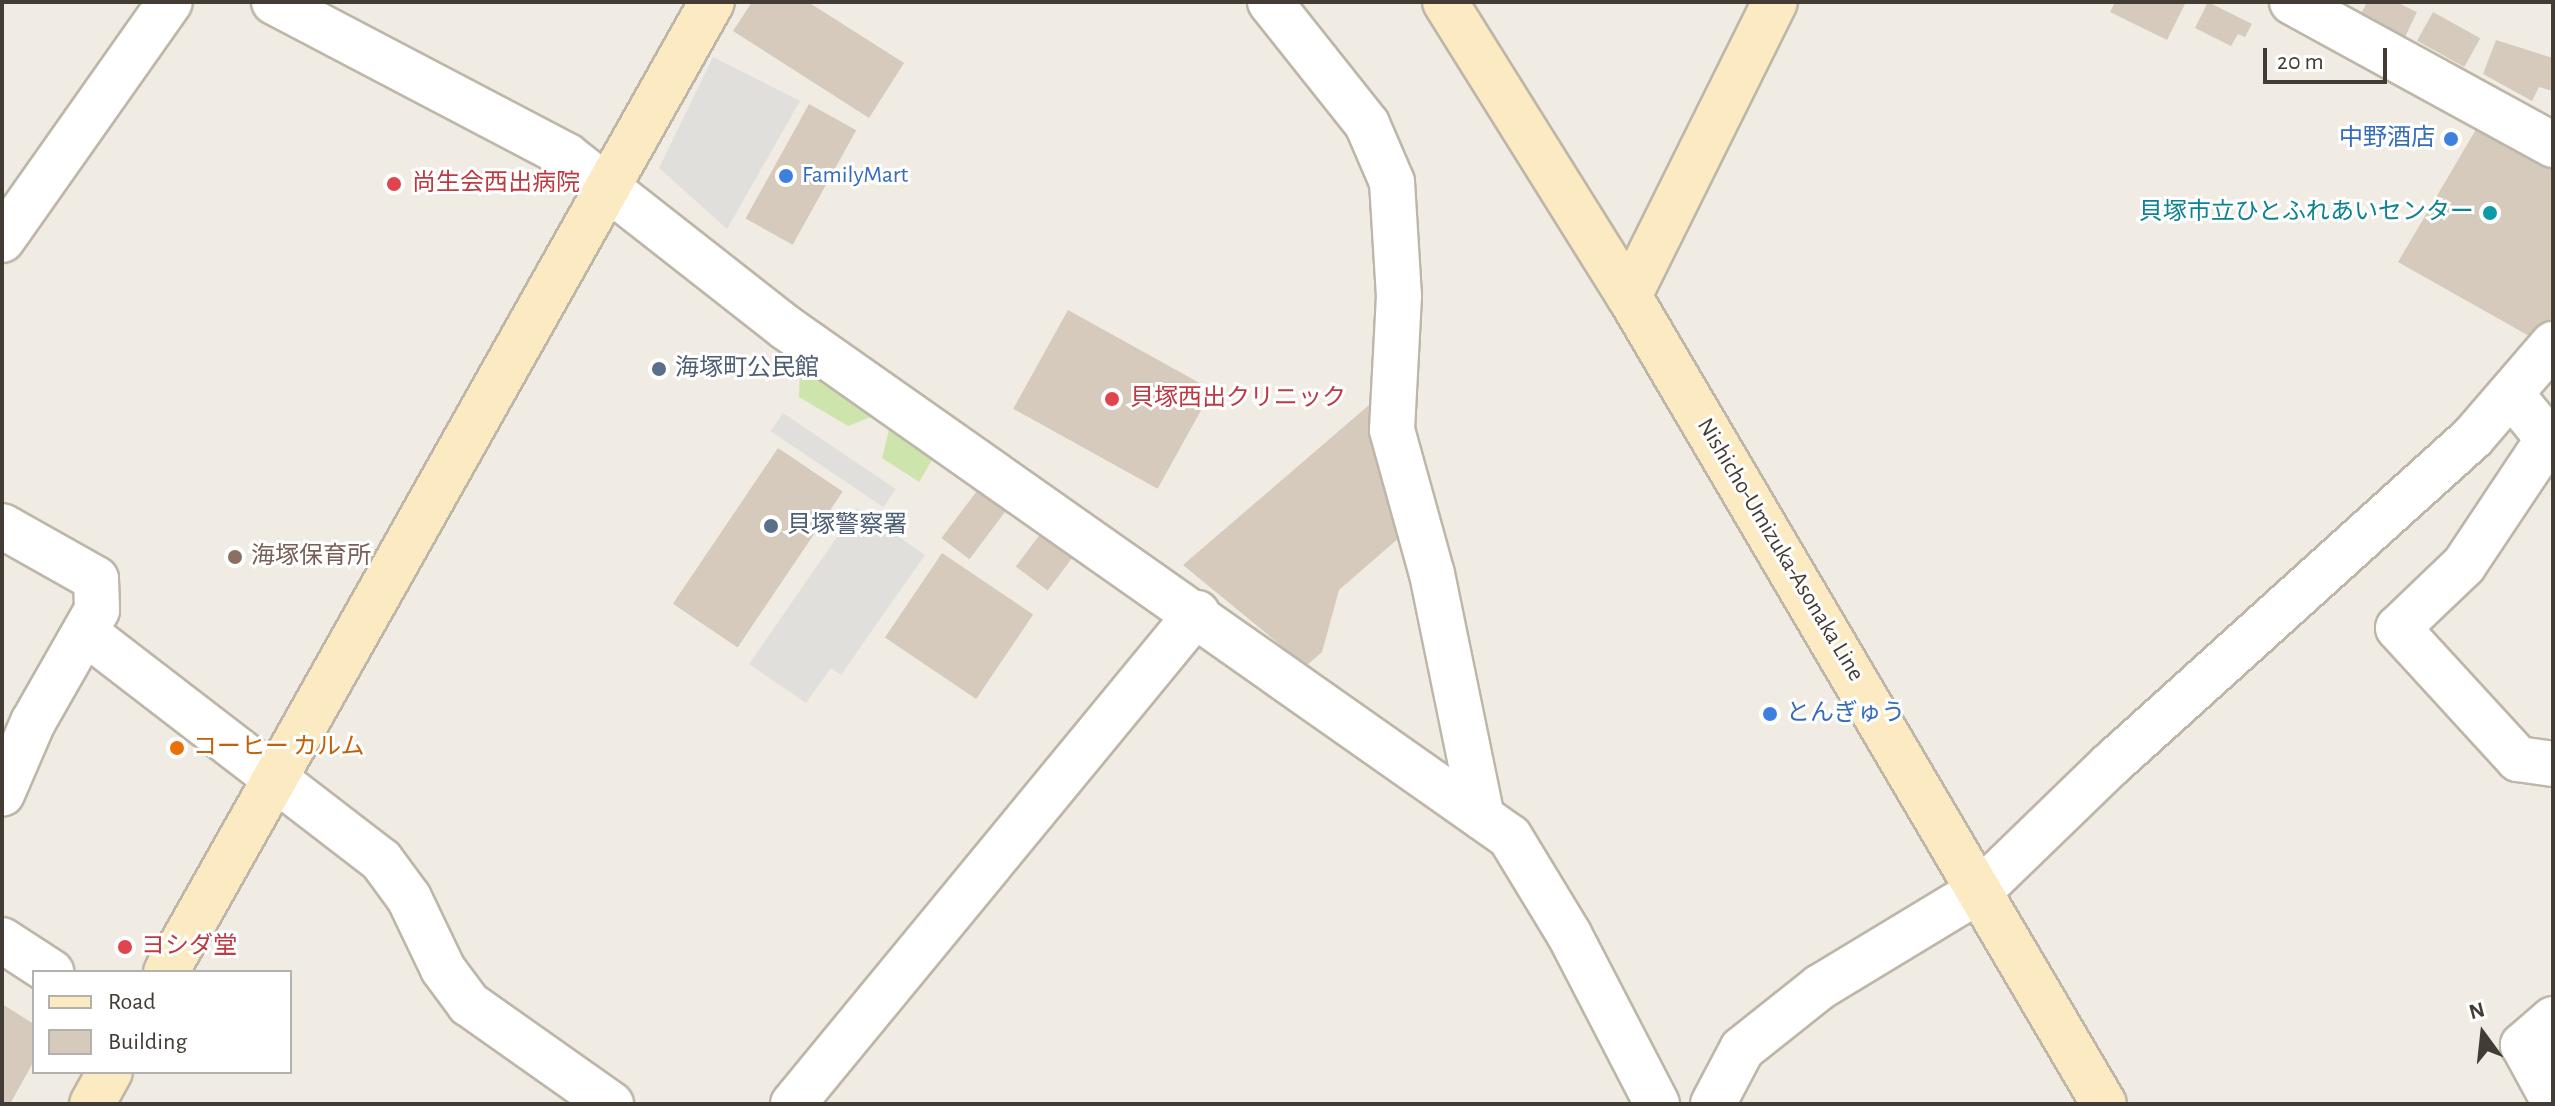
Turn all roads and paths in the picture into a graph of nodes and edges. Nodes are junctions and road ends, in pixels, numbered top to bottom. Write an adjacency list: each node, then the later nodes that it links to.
1 (170, 2): 10 (street)
2 (274, 2): 9 (street)
3 (712, 2): 9 (street)
4 (1270, 2): 20 (street)
5 (1445, 2): 11 (street, Nishicho-Umizuka-Asonaka Line)
6 (1775, 2): 11 (street)
7 (2292, 2): 8 (street)
8 (2553, 145)
9 (609, 193): 15 (street); 18 (street)
10 (2, 240)
11 (1629, 296): 21 (street, Nishicho-Umizuka-Asonaka Line)
12 (2553, 344): 13 (street)
13 (2513, 396): 17 (street); 21 (street)
14 (2, 526): 16 (street)
15 (1197, 613): 20 (street); 30 (street)
16 (86, 633): 18 (street); 19 (street)
17 (2553, 764)
18 (276, 777): 24 (street); 29 (street)
19 (2, 794)
20 (1482, 817): 31 (street)
21 (1982, 889): 32 (street); 33 (street, Nishicho-Umizuka-Asonaka Line)
22 (2, 940): 23 (street)
23 (48, 970)
24 (167, 970)
25 (2553, 1019): 27 (street)
26 (109, 1074): 28 (street)
27 (2553, 1100)
28 (92, 1104)
29 (611, 1104)
30 (793, 1104)
31 (1657, 1104)
32 (1713, 1104)
33 (2104, 1104)

